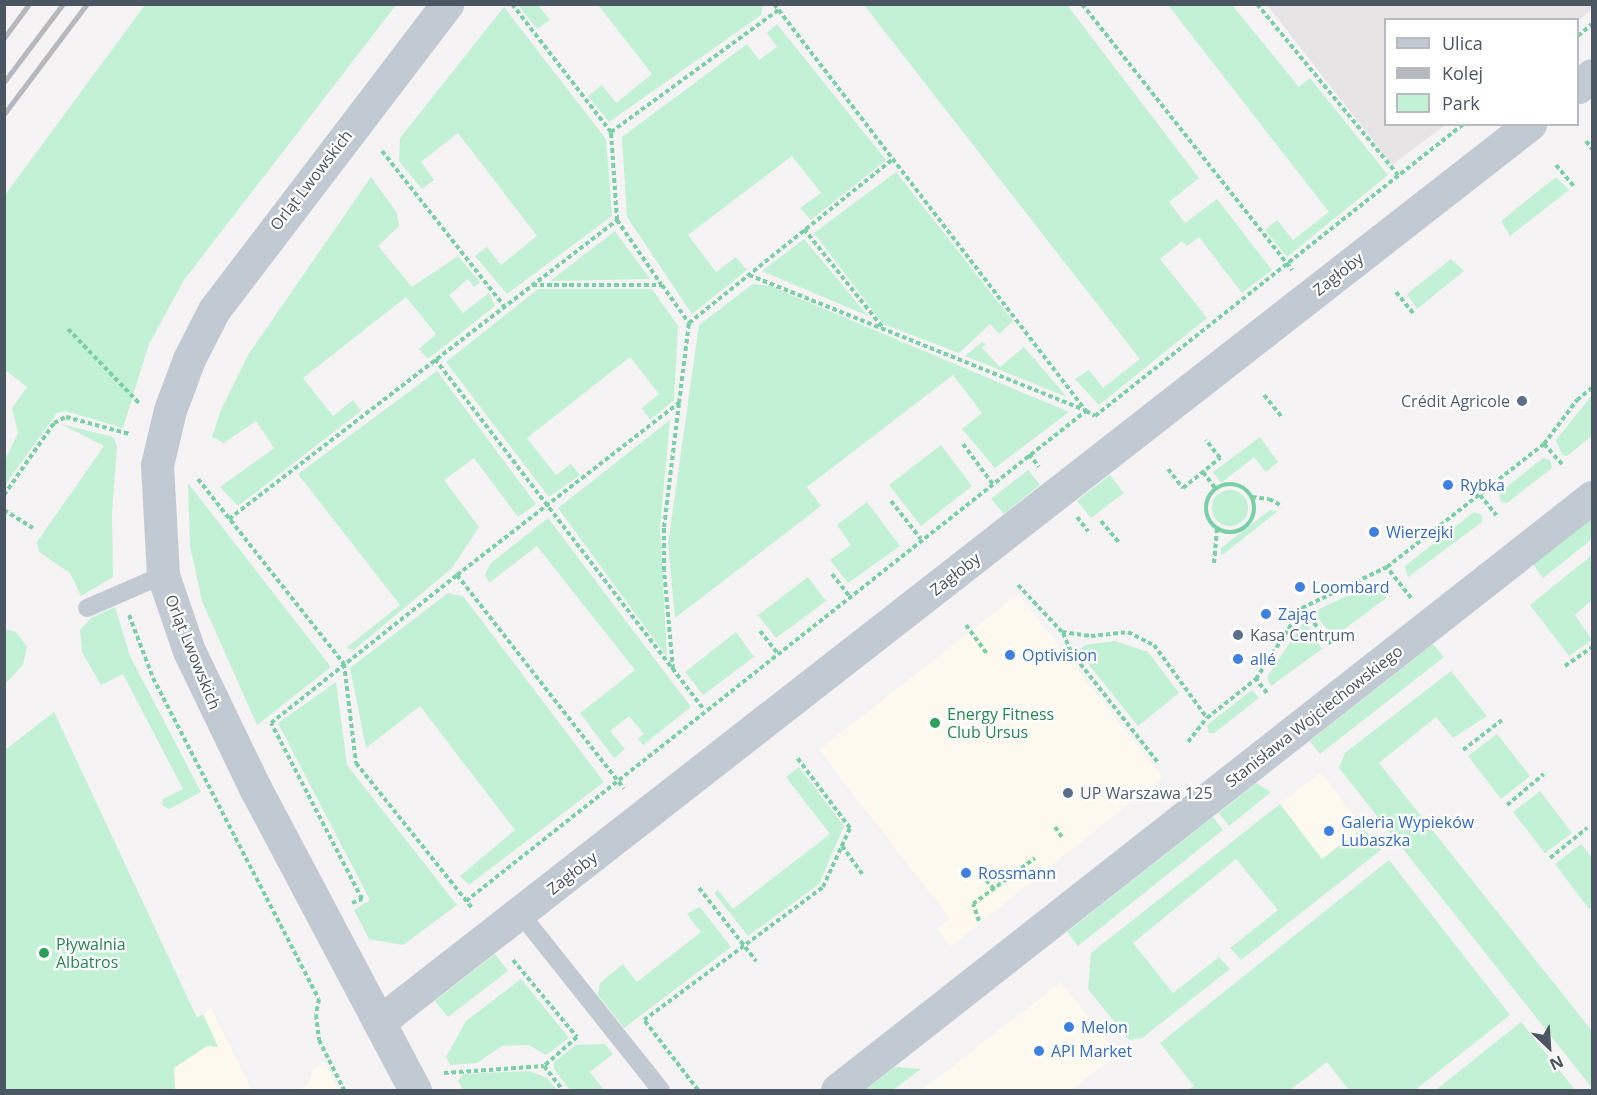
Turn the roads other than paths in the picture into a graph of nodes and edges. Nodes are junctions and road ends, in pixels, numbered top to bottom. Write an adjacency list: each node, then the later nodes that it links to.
1 (447, 4): 6 (street, Orląt Lwowskich)
2 (1593, 75): 3 (street)
3 (1579, 86)
4 (1527, 126): 8 (street, Zagłoby)
5 (1593, 497): 12 (street, Stanisława Wojciechowskiego)
6 (164, 575): 7 (lane); 9 (street, Orląt Lwowskich)
7 (87, 608)
8 (520, 913): 9 (street, Zagłoby); 11 (lane)
9 (379, 1022): 10 (street, Orląt Lwowskich)
10 (415, 1090)
11 (661, 1090)
12 (837, 1090)

